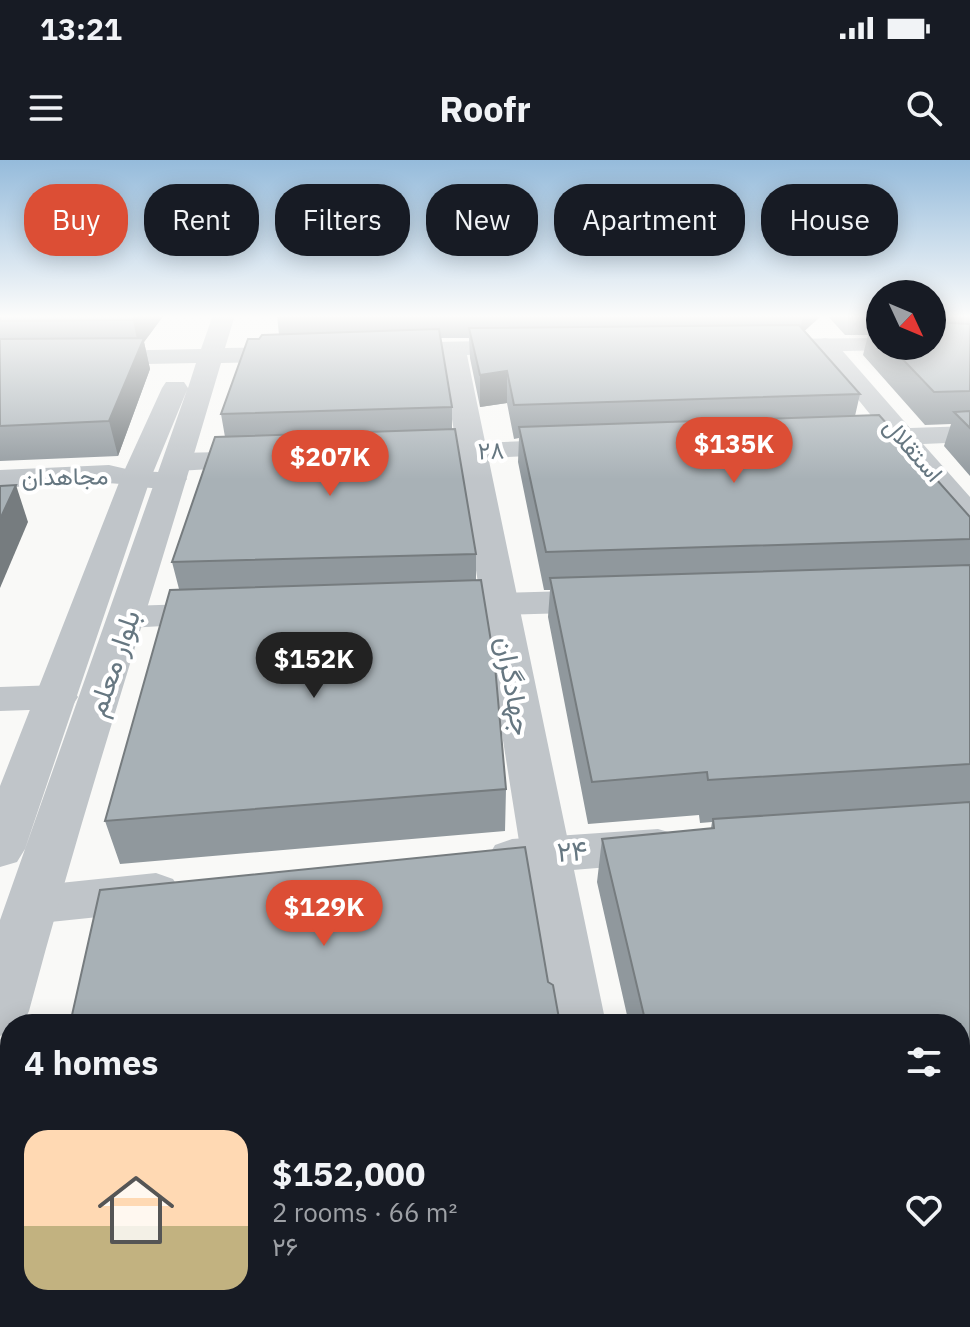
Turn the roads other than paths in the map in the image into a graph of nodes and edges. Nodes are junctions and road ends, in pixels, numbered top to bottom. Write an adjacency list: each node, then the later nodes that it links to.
1 (195, 369): 11 (street, بلوار معلم)
2 (457, 369): 8 (street, جهادگران)
3 (845, 369): 5 (street, استقلال)
4 (970, 434): 5 (street)
5 (900, 436): 6 (street); 14 (street, استقلال)
6 (805, 439)
7 (599, 447): 8 (street, ۲۸)
8 (472, 451): 9 (street, ۲۸); 16 (street, جهادگران)
9 (410, 454)
10 (286, 458): 11 (street)
11 (162, 473): 12 (street, مجاهدان); 13 (street, مجاهدان); 19 (street, بلوار معلم); 20 (street, بلوار معلم)
12 (0, 479)
13 (0, 499)
14 (970, 516)
15 (641, 600): 16 (street)
16 (501, 604): 17 (street); 24 (street, جهادگران)
17 (423, 606)
18 (252, 613): 19 (street)
19 (128, 617): 27 (street, بلوار معلم)
20 (58, 697): 21 (street); 23 (street, بلوار معلم)
21 (0, 699)
22 (701, 843): 24 (street, ۲۴)
23 (0, 849)
24 (543, 853): 25 (street, ۲۴); 29 (street, جهادگران)
25 (465, 861)
26 (201, 888): 27 (street)
27 (31, 905): 28 (street, بلوار معلم)
28 (0, 1011)
29 (575, 1014)

